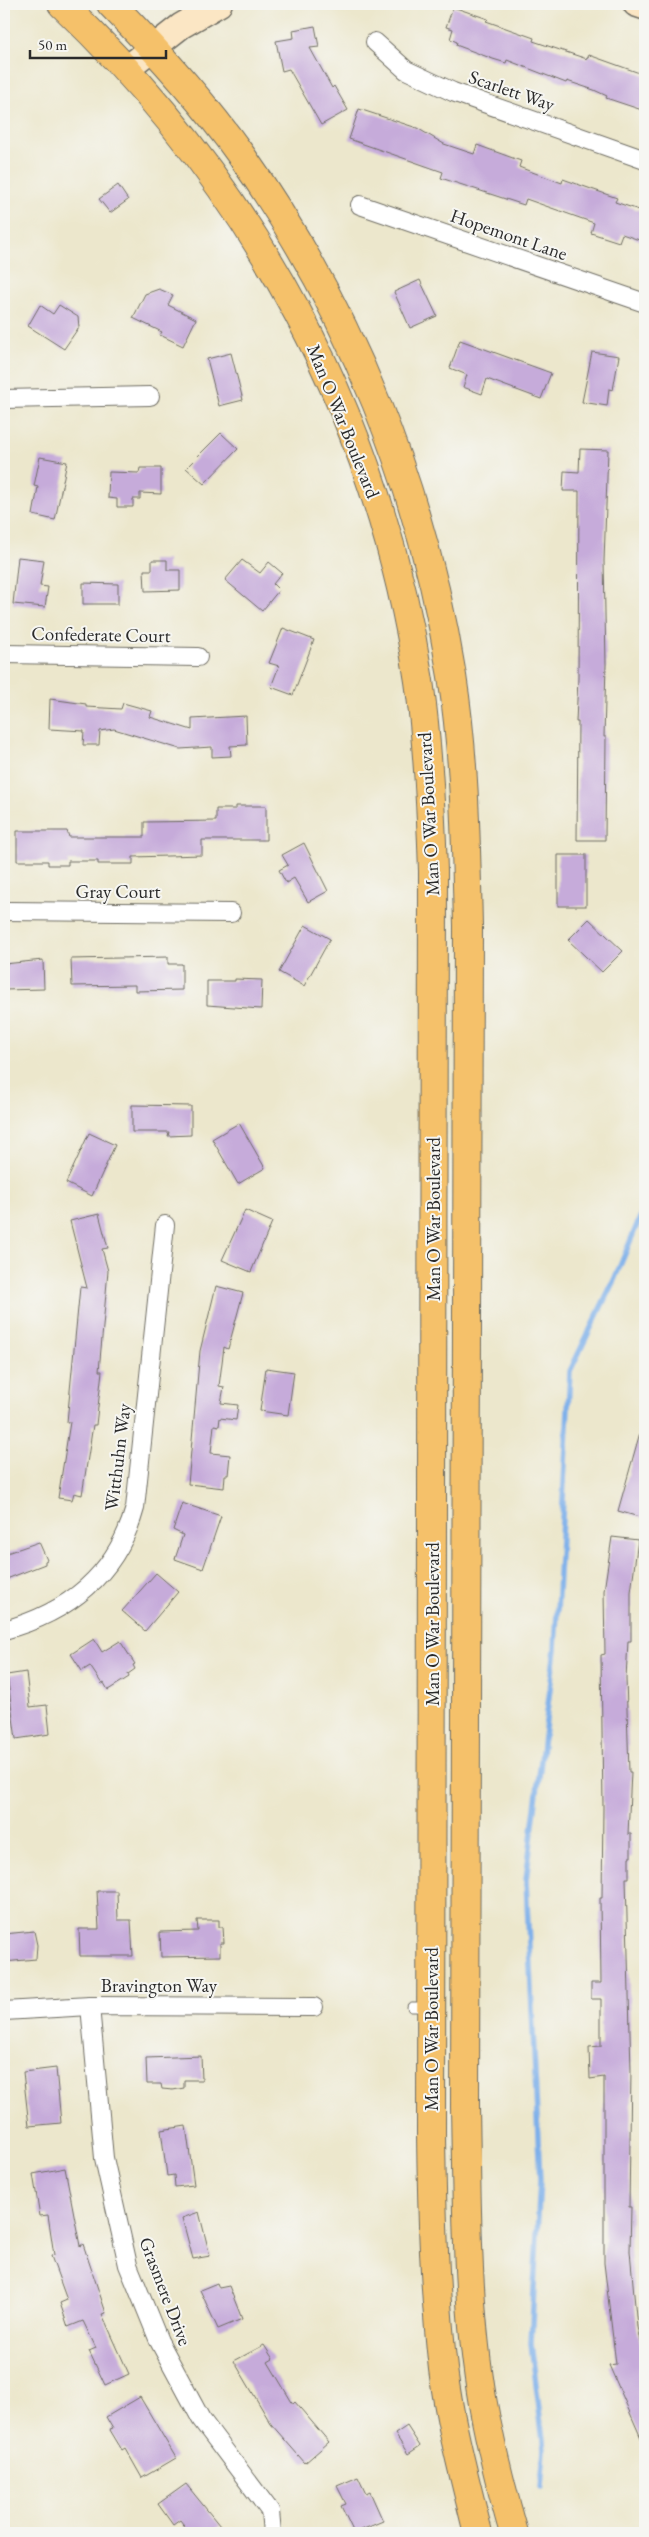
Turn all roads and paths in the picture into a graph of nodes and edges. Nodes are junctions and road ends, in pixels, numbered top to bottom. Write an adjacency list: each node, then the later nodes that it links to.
1 (62, 4): 8 (main road, Man O War Boulevard)
2 (111, 4): 7 (main road, Man O War Boulevard)
3 (219, 4): 7 (street)
4 (636, 4): 5 (street)
5 (645, 7)
6 (375, 42): 9 (street, Scarlett Way)
7 (153, 47): 8 (street); 25 (main road, Man O War Boulevard)
8 (126, 69): 24 (main road, Man O War Boulevard)
9 (645, 160)
10 (360, 205): 11 (street, Hopemont Lane)
11 (645, 303)
12 (150, 396): 13 (street)
13 (4, 399)
14 (4, 654): 15 (street, Confederate Court)
15 (198, 657)
16 (4, 912): 17 (street, Gray Court)
17 (232, 912)
18 (165, 1225): 19 (street, Witthuhn Way)
19 (4, 1630)
20 (90, 2006): 21 (street, Bravington Way); 22 (street, Bravington Way); 23 (street, Grasmere Drive)
21 (314, 2007)
22 (4, 2011)
23 (272, 2533)
24 (478, 2533)
25 (514, 2533)

